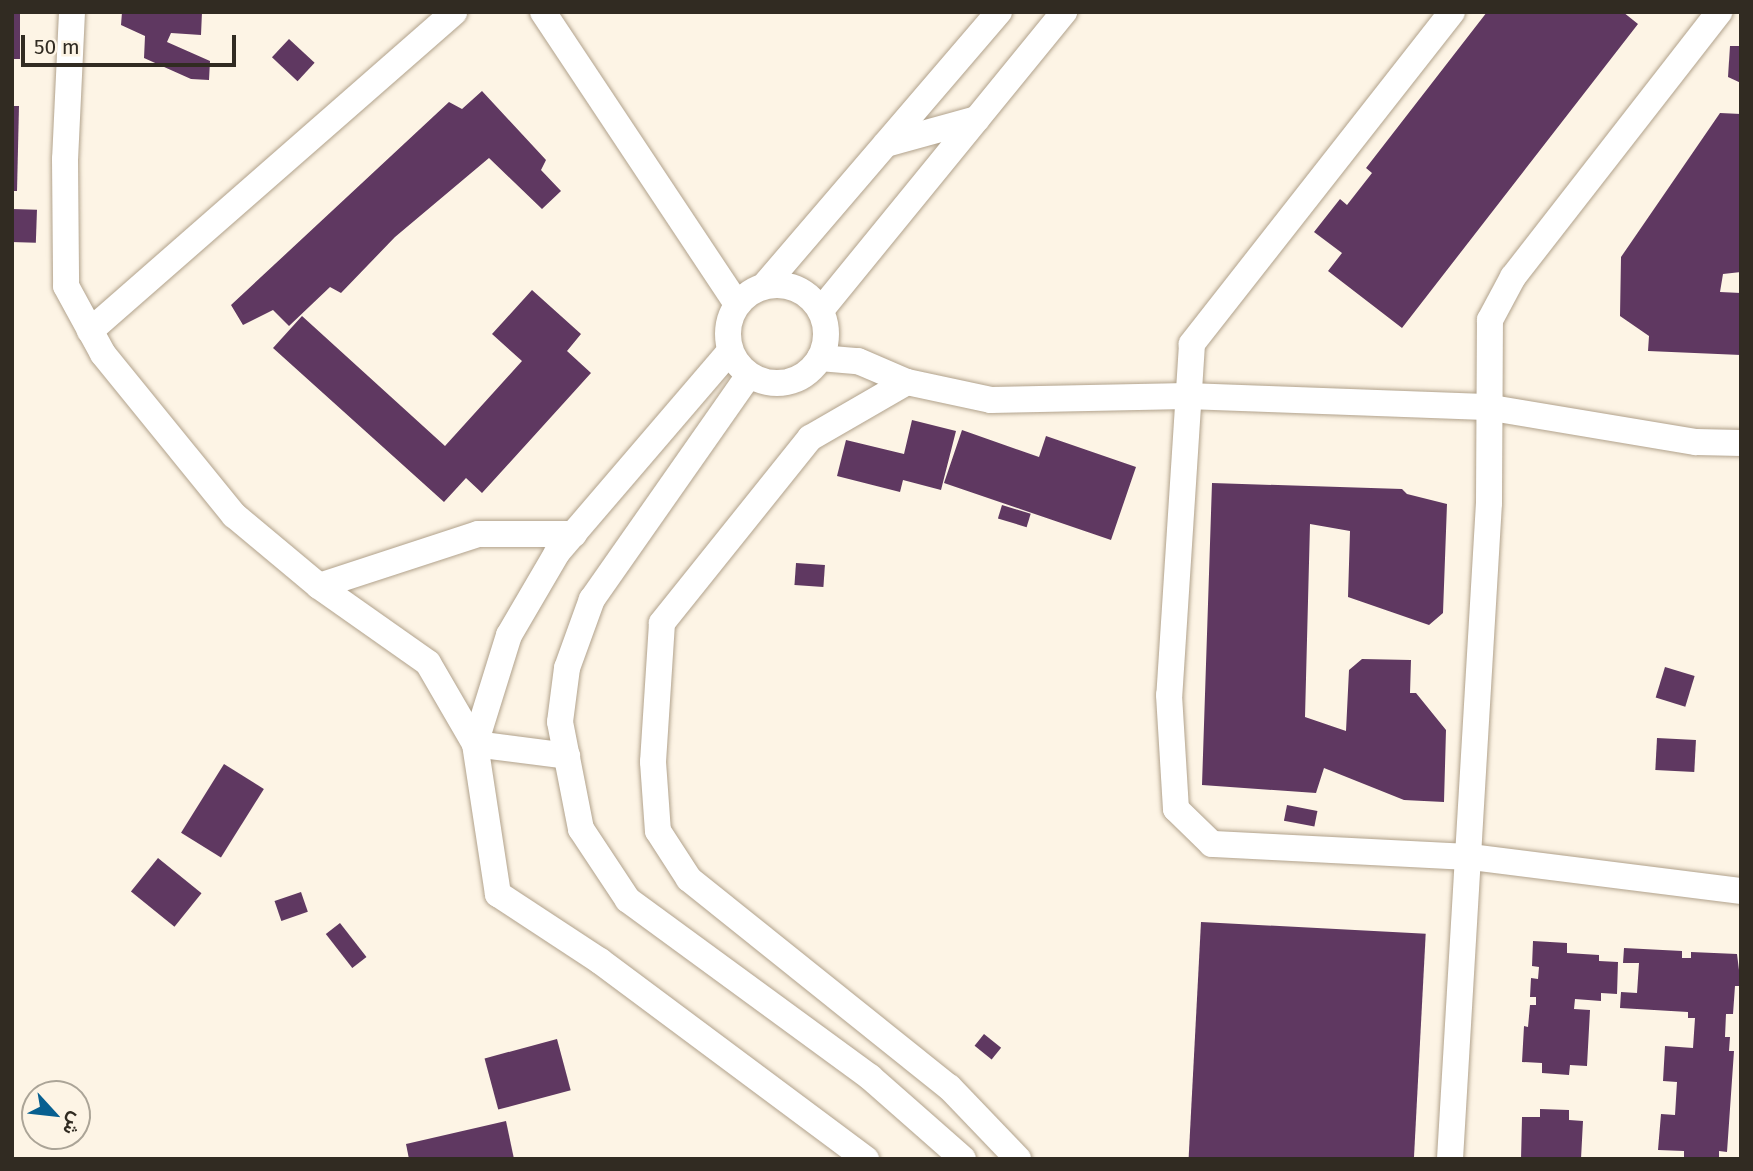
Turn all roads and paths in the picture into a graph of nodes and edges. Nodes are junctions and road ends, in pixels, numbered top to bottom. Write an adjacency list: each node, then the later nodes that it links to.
1 (72, 12): 13 (street)
2 (454, 12): 13 (street)
3 (544, 12): 11 (street)
4 (999, 12): 9 (street)
5 (1064, 12): 8 (street)
6 (1452, 12): 18 (street)
7 (1719, 12): 19 (street)
8 (977, 119): 9 (street); 12 (street)
9 (886, 144): 10 (street)
10 (764, 286): 11 (street); 12 (street)
11 (737, 304): 14 (street)
12 (821, 310): 15 (street)
13 (90, 331): 22 (street)
14 (730, 351): 16 (street); 21 (street)
15 (821, 358): 16 (street); 17 (street)
16 (749, 375): 24 (street)
17 (907, 382): 18 (street); 29 (street)
18 (1187, 396): 19 (street); 25 (street)
19 (1486, 407): 20 (street); 25 (street)
20 (1741, 443)
21 (574, 534): 22 (street); 23 (street)
22 (319, 586): 23 (street)
23 (475, 744): 24 (street); 27 (street)
24 (567, 756): 28 (street)
25 (1471, 857): 26 (street); 30 (street)
26 (1741, 891)
27 (866, 1159)
28 (963, 1159)
29 (1018, 1159)
30 (1450, 1159)

